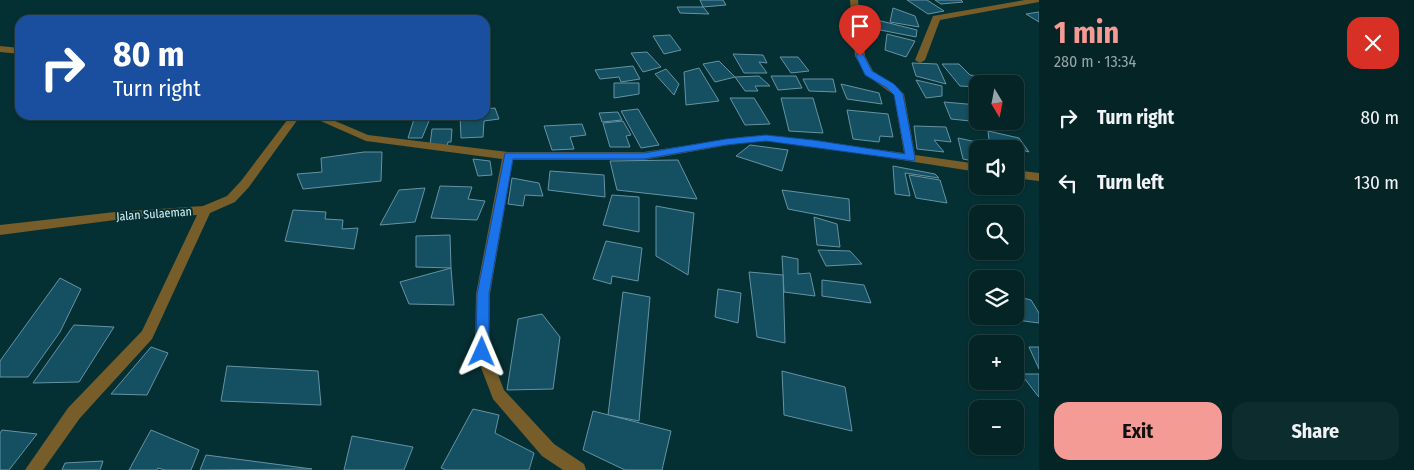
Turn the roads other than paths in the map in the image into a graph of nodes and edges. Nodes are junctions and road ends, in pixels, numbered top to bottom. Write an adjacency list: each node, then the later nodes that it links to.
1 (854, 0): 9 (street)
2 (1039, 0): 5 (street)
3 (0, 48): 4 (street)
4 (15, 50)
5 (920, 60)
6 (292, 120): 13 (street, Jalan Sulaeman)
7 (324, 120): 8 (street)
8 (508, 156): 9 (street); 16 (street)
9 (910, 158): 10 (street)
10 (969, 167)
11 (1024, 175): 12 (street)
12 (1039, 177)
13 (205, 210): 14 (street, Jalan Sulaeman); 15 (street)
14 (0, 230)
15 (33, 470)
16 (578, 470)

